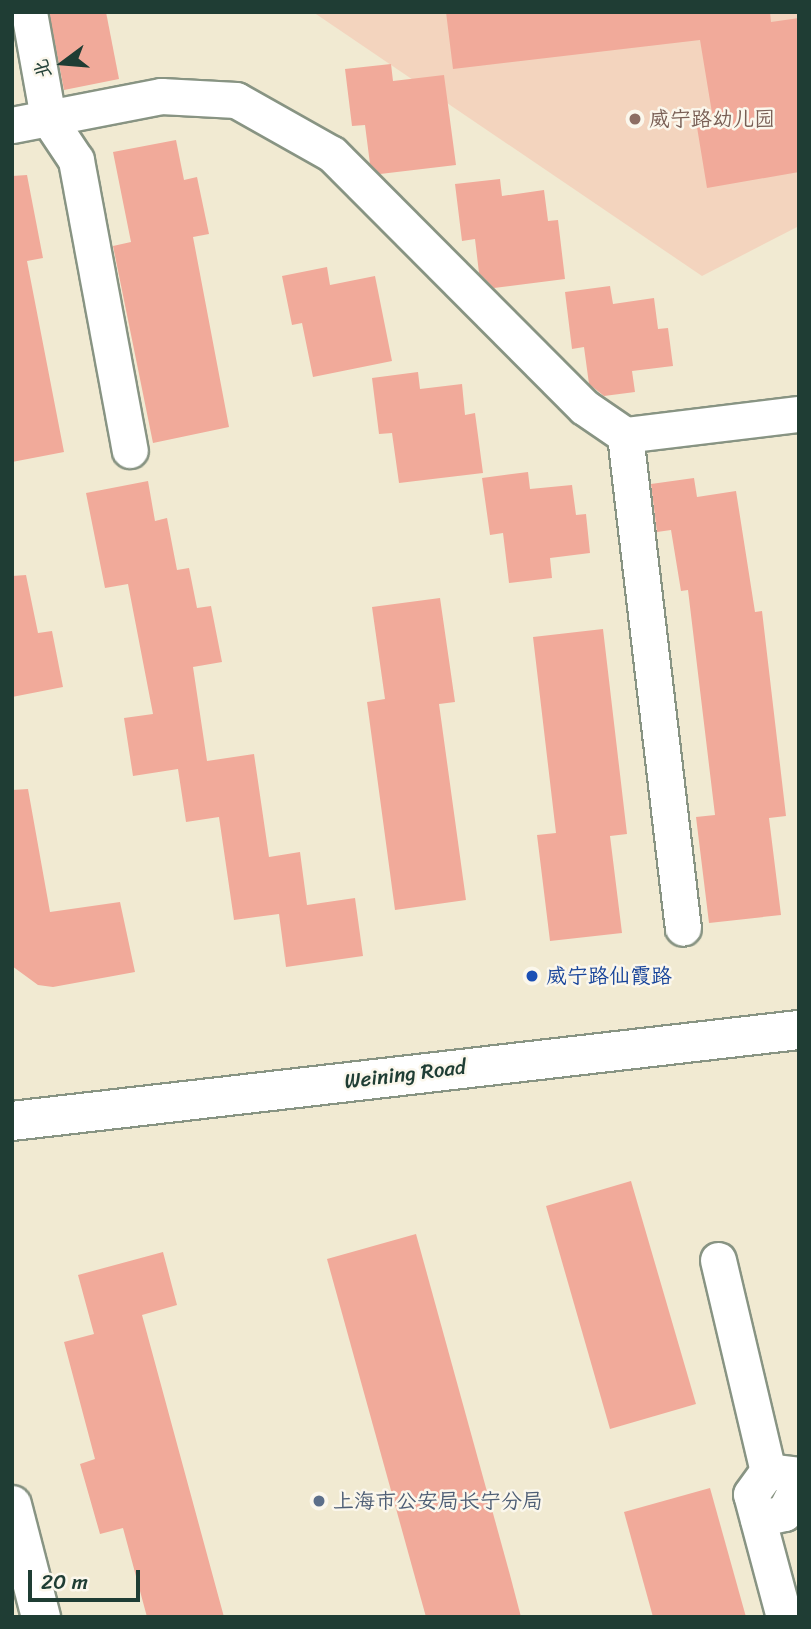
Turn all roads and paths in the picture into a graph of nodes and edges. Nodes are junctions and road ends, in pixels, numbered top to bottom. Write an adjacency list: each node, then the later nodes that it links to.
1 (29, 12): 2 (street)
2 (48, 118): 3 (street); 5 (street); 6 (street)
3 (12, 125)
4 (799, 414): 5 (street)
5 (625, 435): 7 (street)
6 (130, 450)
7 (682, 928)
8 (799, 1030): 9 (main road, Weining Road)
9 (12, 1121)
10 (718, 1260): 11 (street)
11 (788, 1476): 14 (street)
12 (12, 1506): 13 (main road)
13 (41, 1617)
14 (784, 1617)

